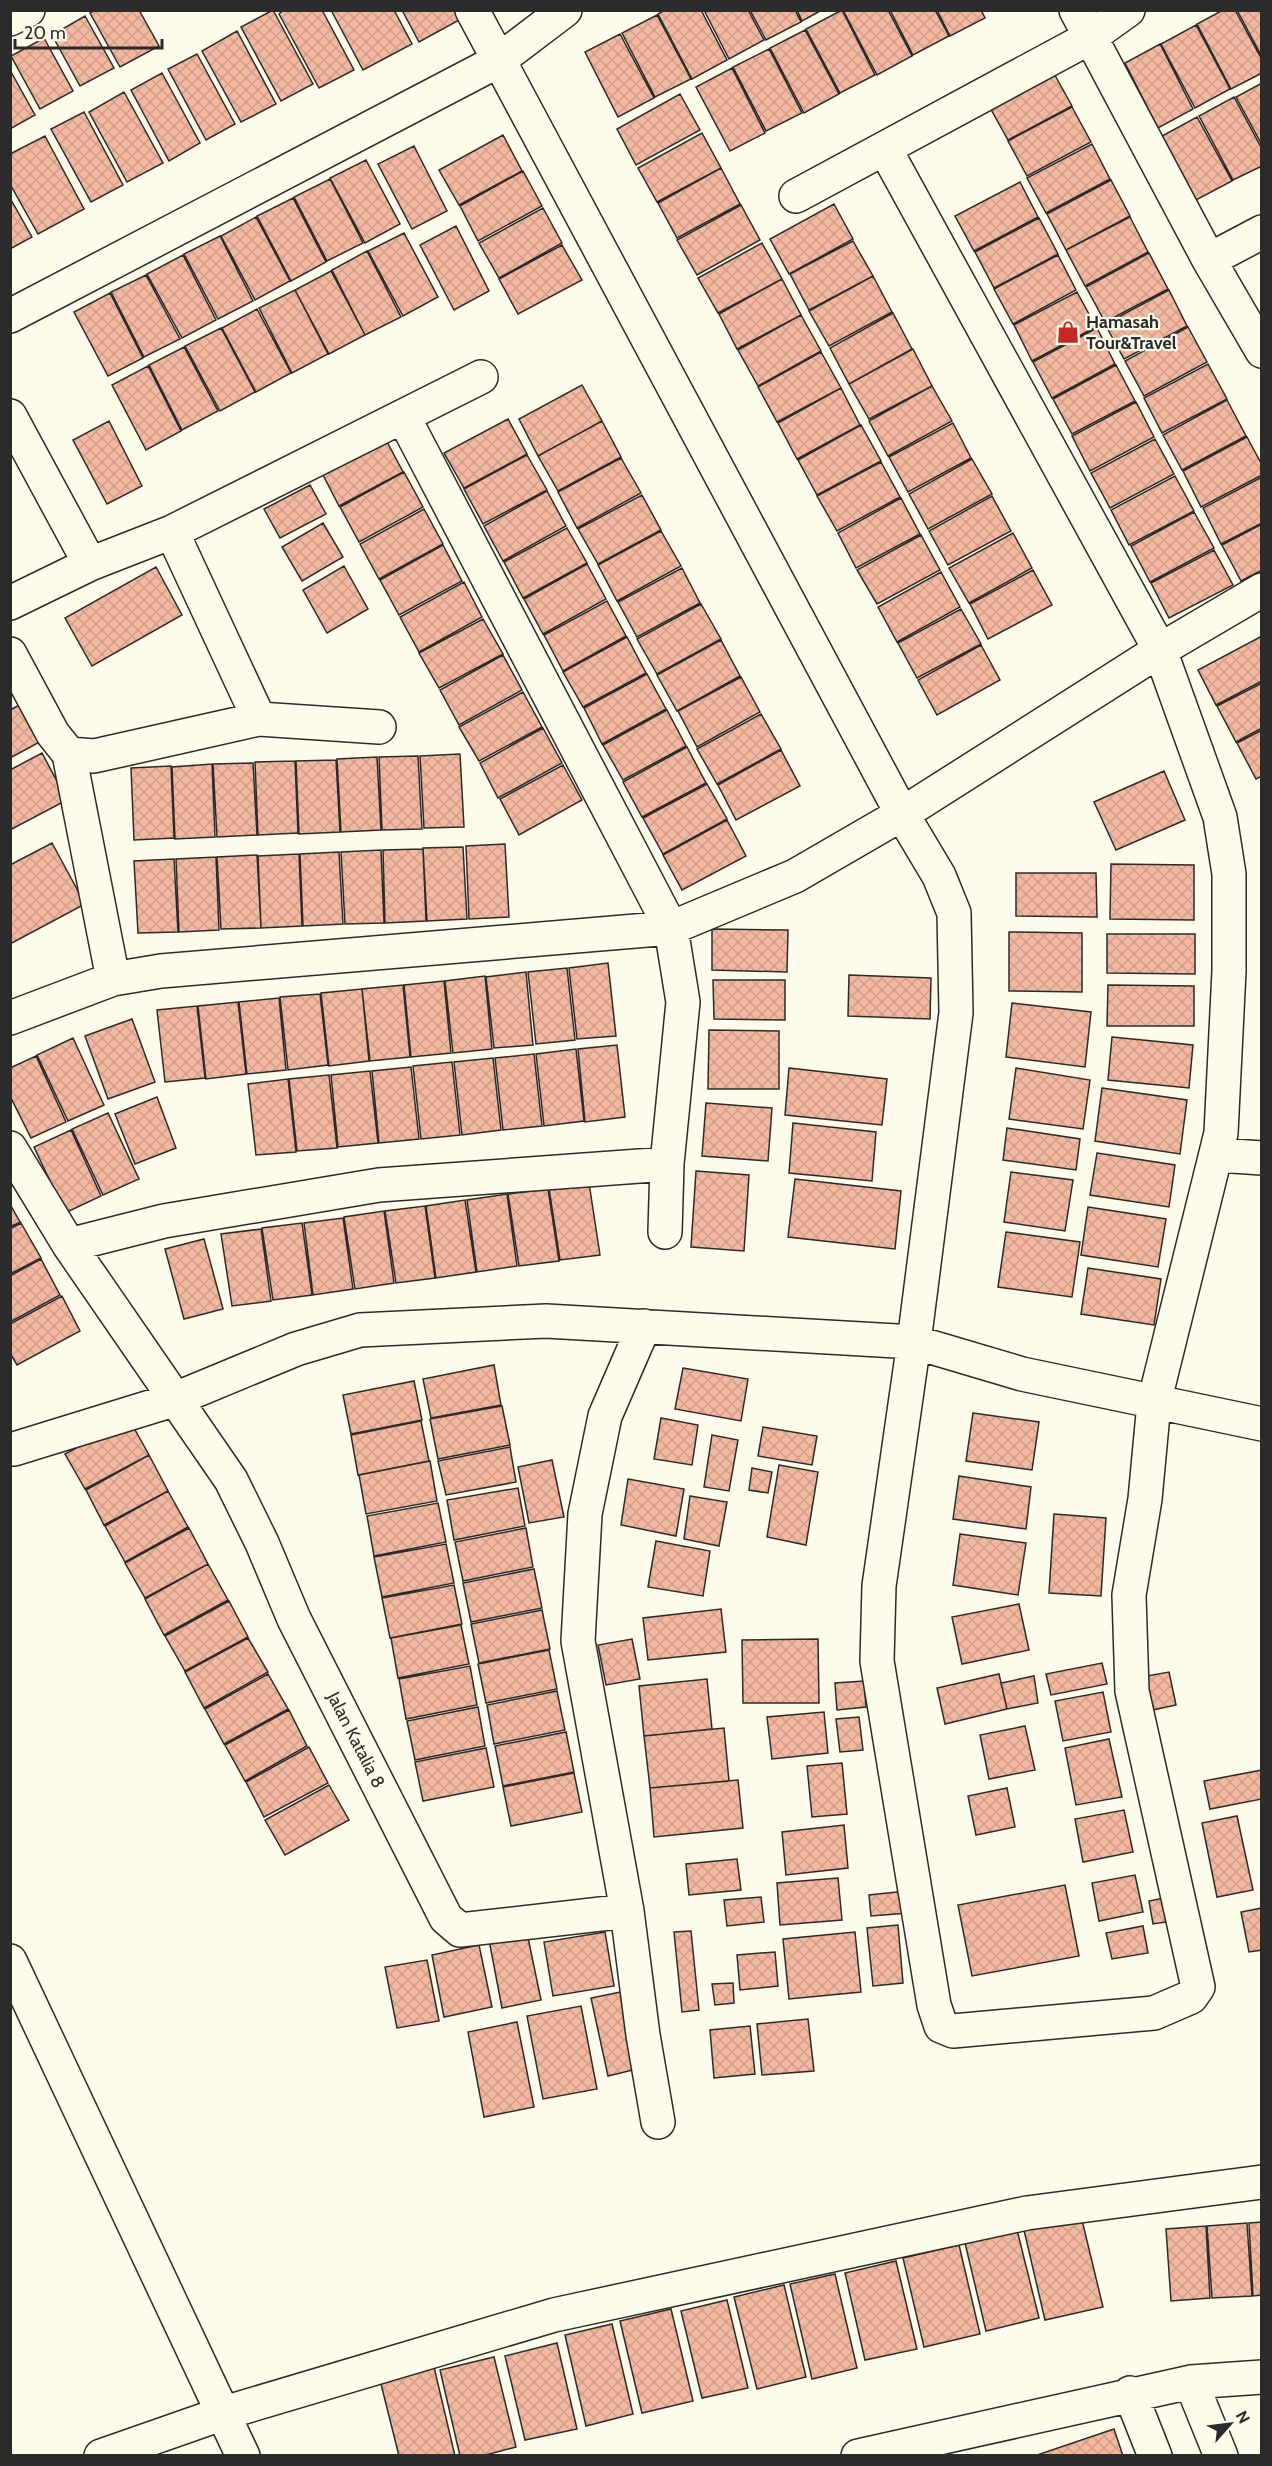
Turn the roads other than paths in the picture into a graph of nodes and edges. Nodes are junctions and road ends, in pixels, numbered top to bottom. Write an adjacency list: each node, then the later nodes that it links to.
1 (28, 10): 5 (street)
2 (472, 10): 7 (street)
3 (565, 10): 7 (street)
4 (1128, 10): 6 (street)
5 (10, 20)
6 (1083, 24): 8 (street); 11 (street)
7 (498, 61): 12 (street); 26 (street)
8 (885, 149): 9 (street); 21 (street)
9 (796, 196)
10 (1262, 232): 11 (street)
11 (1209, 260): 13 (street)
12 (10, 316)
13 (1262, 351)
14 (482, 377): 16 (street)
15 (10, 416): 18 (street)
16 (403, 416): 17 (street); 27 (street)
17 (172, 532): 18 (street); 23 (street)
18 (90, 564): 20 (street)
19 (1262, 590): 21 (street)
20 (10, 603)
21 (1160, 650): 26 (street); 31 (street)
22 (10, 654): 25 (street)
23 (259, 719): 24 (street); 25 (street)
24 (379, 727)
25 (69, 754): 28 (street)
26 (902, 814): 27 (street); 37 (street)
27 (671, 928): 28 (street); 33 (street)
28 (113, 979): 29 (street)
29 (10, 1018)
30 (10, 1148): 35 (street, Jalan Katalia 8)
31 (1218, 1155): 32 (street); 39 (street)
32 (1262, 1158)
33 (667, 1164): 34 (street); 35 (street)
34 (665, 1232)
35 (69, 1245): 38 (street, Jalan Katalia 8)
36 (644, 1326): 37 (street); 38 (street); 42 (street)
37 (914, 1342): 39 (street); 39 (street)
38 (173, 1400): 41 (street); 42 (street, Jalan Katalia 8)
39 (1154, 1403): 40 (street)
40 (1262, 1424)
41 (14, 1449)
42 (627, 1911): 44 (street)
43 (10, 1961): 49 (street)
44 (658, 2122)
45 (1262, 2182): 49 (street)
46 (1262, 2377): 47 (street)
47 (1191, 2382): 48 (street); 54 (street)
48 (1130, 2393): 52 (street); 53 (street)
49 (224, 2413): 50 (street); 51 (street)
50 (101, 2456)
51 (243, 2456)
52 (858, 2456)
53 (1155, 2456)
54 (1221, 2456)

